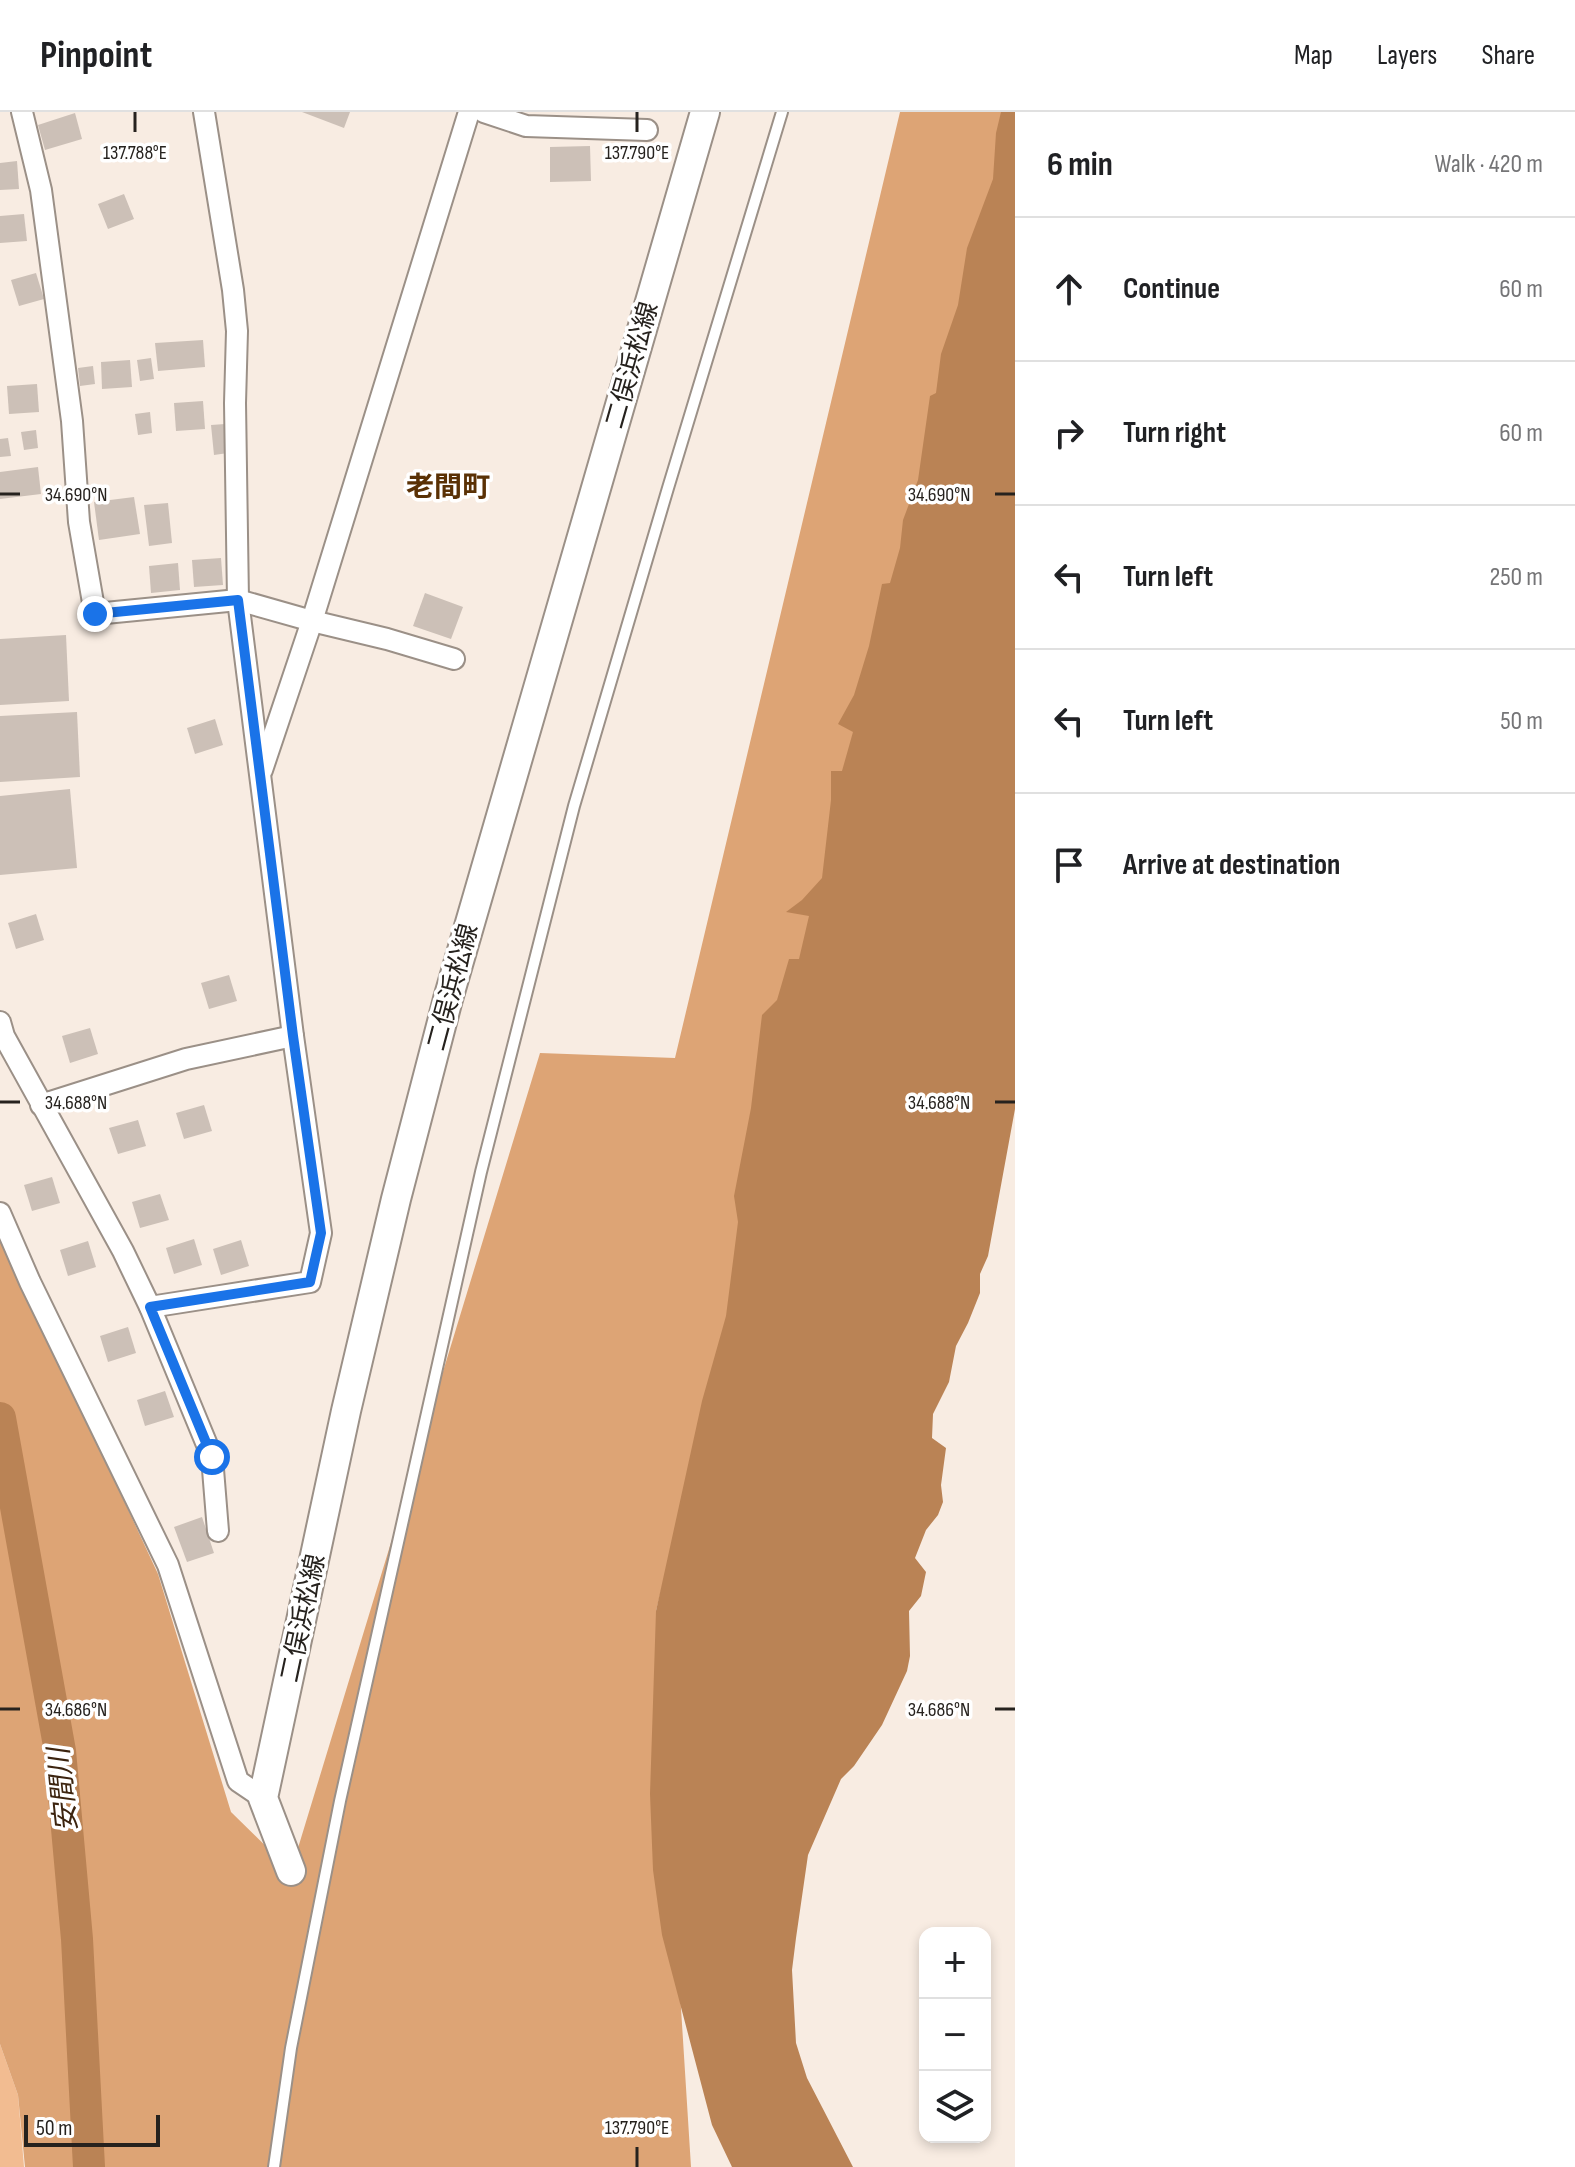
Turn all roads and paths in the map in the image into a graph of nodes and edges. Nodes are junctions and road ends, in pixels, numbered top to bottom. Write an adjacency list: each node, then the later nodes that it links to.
1 (22, 112): 8 (street)
2 (204, 112): 8 (street)
3 (469, 112): 9 (street)
4 (484, 112): 7 (street)
5 (705, 112): 18 (main road, 二俣浜松線)
6 (782, 112): 20 (lane)
7 (647, 130)
8 (238, 600): 9 (street); 11 (street)
9 (312, 621): 10 (street); 11 (street)
10 (454, 659)
11 (261, 773): 13 (street)
12 (0, 1022): 14 (street)
13 (293, 1036): 14 (street); 16 (street)
14 (41, 1105): 16 (street)
15 (0, 1213): 18 (street)
16 (150, 1307): 17 (street)
17 (218, 1531)
18 (263, 1798): 19 (main road)
19 (291, 1871)
20 (274, 2167)

